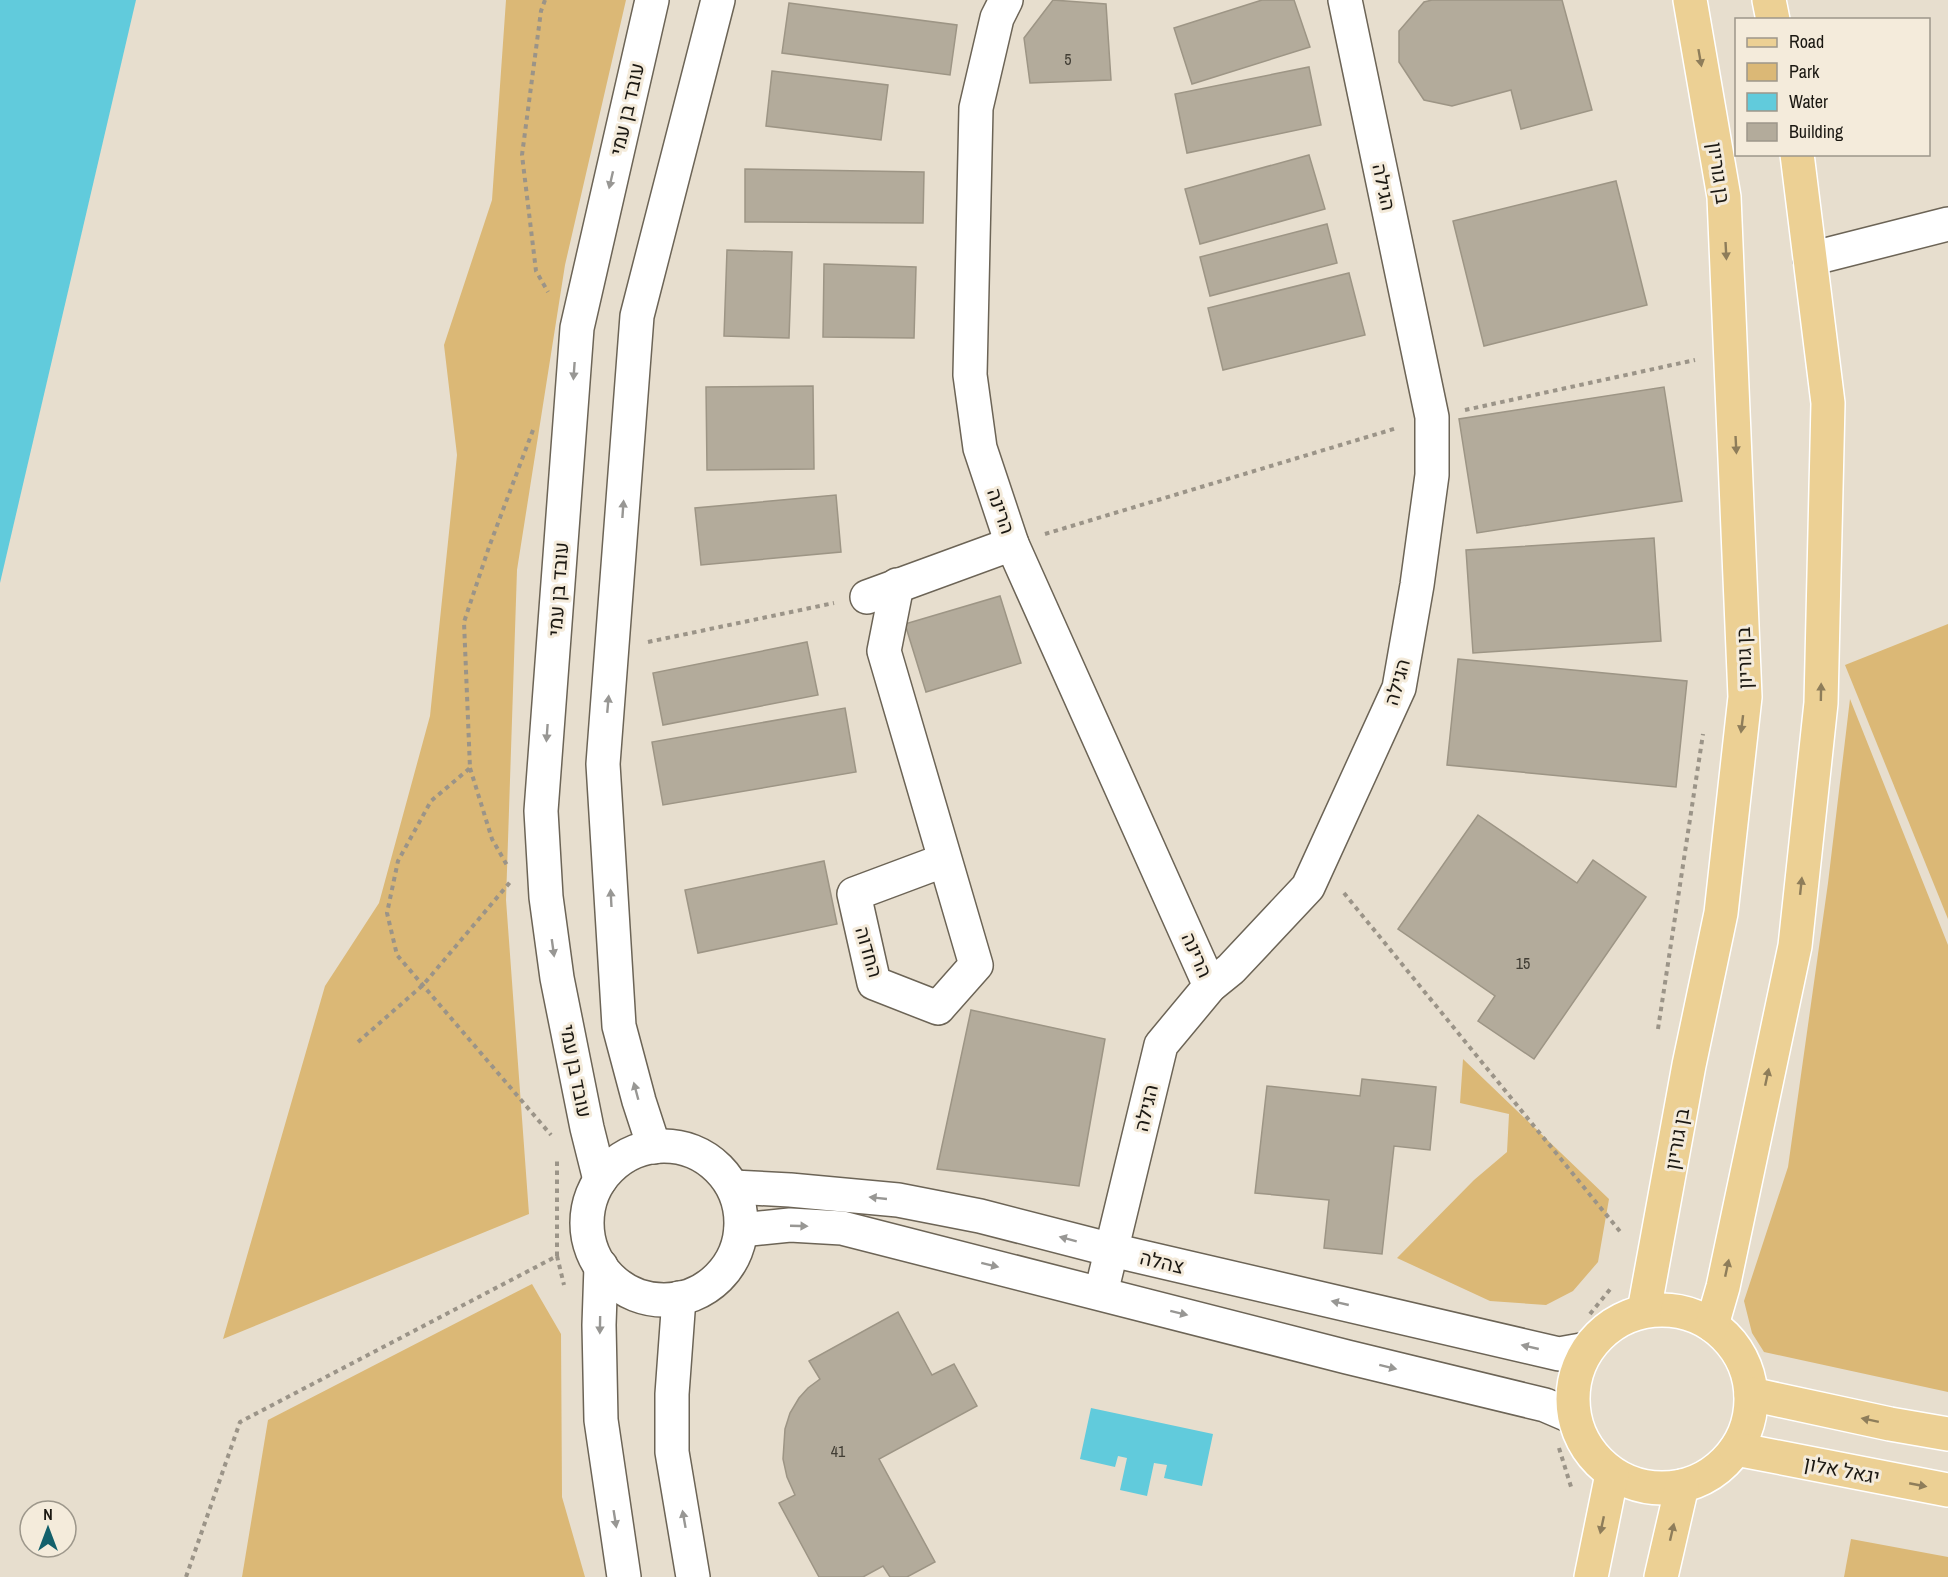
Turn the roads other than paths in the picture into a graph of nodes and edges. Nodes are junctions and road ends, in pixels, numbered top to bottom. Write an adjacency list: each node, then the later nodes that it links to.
1 (652, 0): 17 (street, עובד בן עמי, one-way to 17)
2 (718, 0): 16 (street, one-way to 2)
3 (1006, 0): 11 (street, הרינה)
4 (1345, 0): 15 (street, הגילה)
5 (1690, 0): 24 (main road, בן גוריון, one-way to 24)
6 (1769, 0): 7 (main road)
7 (1773, 18)
8 (1797, 156): 10 (main road)
9 (1948, 224): 10 (street)
10 (1810, 259): 25 (main road, one-way to 10)
11 (1012, 544): 12 (street); 15 (street, הרינה)
12 (897, 585): 13 (street); 14 (street, החדוה)
13 (867, 597)
14 (945, 860): 14 (street, החדוה)
15 (1210, 986): 20 (street, הגילה)
16 (654, 1147): 17 (street); 18 (street)
17 (600, 1180): 21 (street)
18 (733, 1187): 19 (street); 20 (street, צהלה, one-way to 18)
19 (741, 1230): 22 (street, one-way to 22); 23 (street)
20 (1112, 1250): 22 (street, הגילה); 26 (street, צהלה, one-way to 20)
21 (602, 1266): 23 (street); 34 (street, one-way to 34)
22 (1101, 1293): 28 (street, one-way to 28)
23 (679, 1298): 35 (street, one-way to 23)
24 (1644, 1311): 25 (main road); 26 (main road)
25 (1712, 1325): 27 (main road)
26 (1573, 1352): 28 (main road)
27 (1751, 1394): 29 (main road, one-way to 27); 30 (main road)
28 (1559, 1411): 31 (main road)
29 (1948, 1434)
30 (1736, 1449): 32 (main road); 33 (main road, יגאל אלון, one-way to 33)
31 (1612, 1474): 32 (main road); 36 (main road, one-way to 36)
32 (1682, 1486): 37 (main road, one-way to 32)
33 (1948, 1491)
34 (624, 1577)
35 (693, 1577)
36 (1591, 1577)
37 (1661, 1577)

